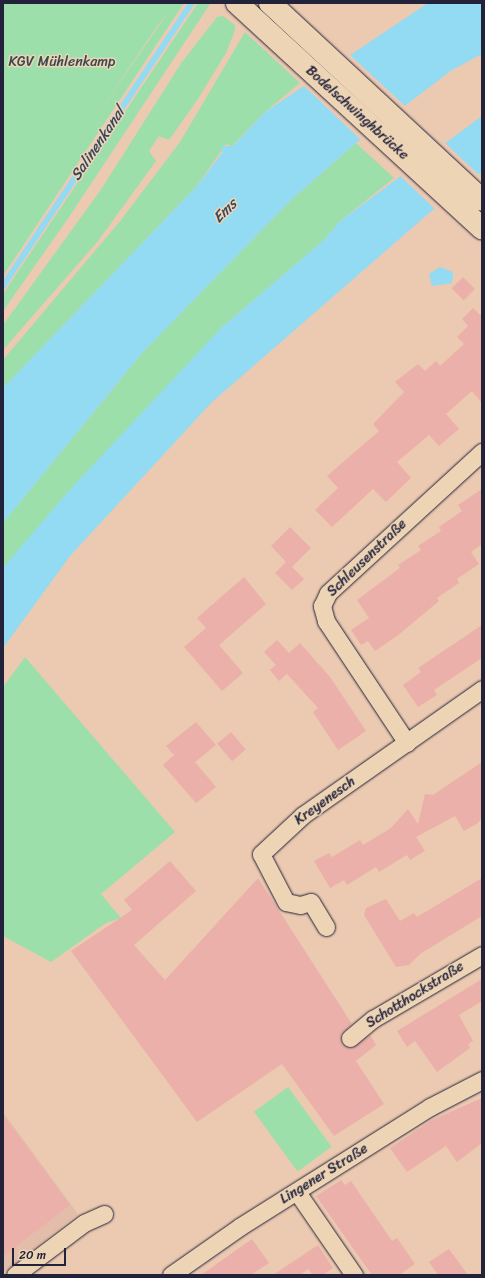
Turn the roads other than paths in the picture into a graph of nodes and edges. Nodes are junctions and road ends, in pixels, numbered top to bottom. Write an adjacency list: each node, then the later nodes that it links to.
1 (237, 3): 4 (main road, Bodelschwinghbrücke)
2 (270, 3): 3 (main road, Bodelschwinghbrücke)
3 (482, 200)
4 (480, 226)
5 (482, 452): 7 (street, Schleusenstraße)
6 (482, 689): 7 (street, Kreyenesch)
7 (407, 743): 8 (street, Kreyenesch)
8 (326, 927)
9 (482, 955): 10 (street, Schotthockstraße)
10 (350, 1038)
11 (482, 1080): 12 (street, Lingener Straße)
12 (297, 1192): 15 (street, Lingener Straße); 16 (street)
13 (104, 1214): 14 (street)
14 (15, 1275)
15 (171, 1275)
16 (354, 1275)

